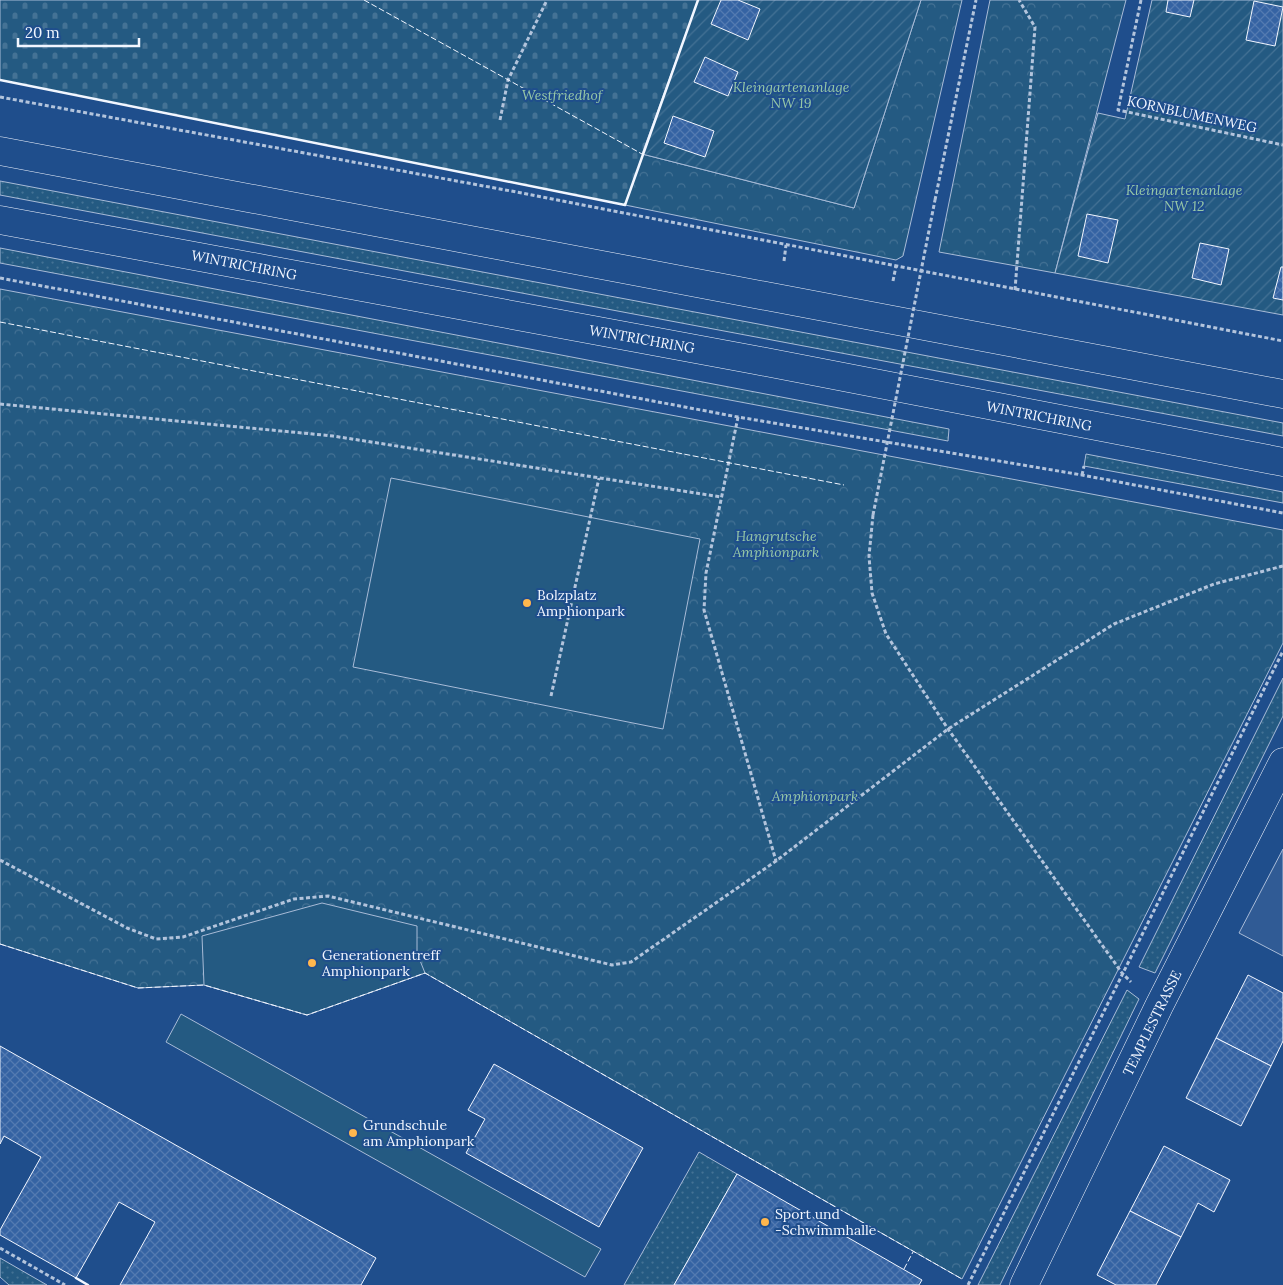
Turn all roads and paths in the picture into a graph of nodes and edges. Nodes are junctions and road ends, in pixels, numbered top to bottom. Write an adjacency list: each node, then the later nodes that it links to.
1 (547, 0): 6 (path)
2 (976, 0): 29 (path, bridge)
3 (1019, 0): 15 (path)
4 (1141, 0): 7 (path, KORNBLUMENWEG)
5 (0, 97): 10 (path)
6 (500, 120)
7 (1283, 145)
8 (0, 152): 17 (main road)
9 (0, 220): 20 (main road, WINTRICHRING)
10 (786, 245): 11 (path); 12 (path)
11 (784, 261)
12 (896, 266): 14 (path); 15 (path)
13 (0, 278): 19 (path)
14 (893, 282)
15 (1015, 290): 16 (path)
16 (1283, 341)
17 (1283, 394)
18 (0, 404): 23 (path)
19 (738, 417): 22 (path); 24 (path)
20 (1283, 462)
21 (1084, 466): 22 (path)
22 (1082, 476): 25 (path)
23 (599, 478): 24 (path); 28 (path)
24 (722, 497): 32 (path)
25 (1283, 513)
26 (1283, 566): 29 (path)
27 (1283, 651): 33 (path)
28 (551, 696)
29 (948, 729): 32 (path); 33 (path)
30 (1283, 762): 34 (main road, TEMPLESTRASSE)
31 (0, 860): 32 (path)
32 (776, 861)
33 (1122, 973): 34 (path); 37 (path)
34 (1159, 1006): 38 (main road, TEMPLESTRASSE)
35 (0, 1248): 36 (path)
36 (65, 1285)
37 (968, 1285)
38 (1024, 1285)

